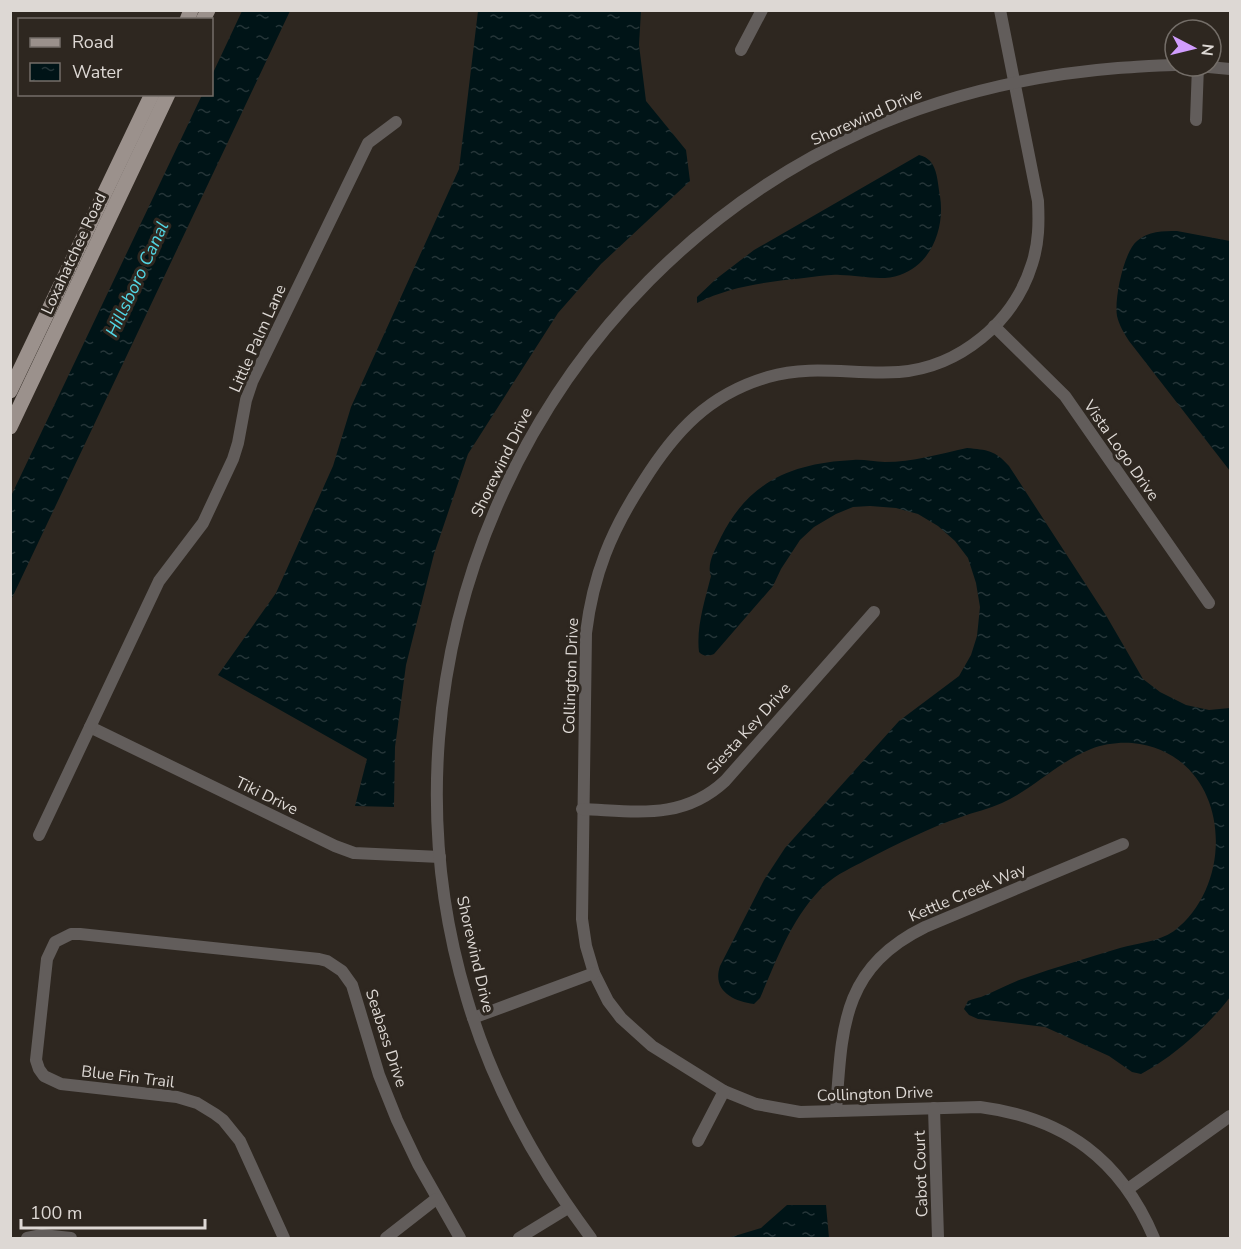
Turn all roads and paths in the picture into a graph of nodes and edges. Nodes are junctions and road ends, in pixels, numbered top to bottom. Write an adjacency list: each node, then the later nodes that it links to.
1 (762, 10): 3 (street)
2 (1000, 10): 6 (street, Collington Drive)
3 (741, 50)
4 (1163, 66): 6 (street, Shorewind Drive)
5 (1198, 78): 9 (street)
6 (1015, 82): 11 (street, Collington Drive); 20 (street, Shorewind Drive)
7 (151, 96): 12 (main road, Loxahatchee Road)
8 (167, 96): 13 (main road, Loxahatchee Road)
9 (1196, 120)
10 (396, 122): 16 (street, Little Palm Lane)
11 (994, 326): 14 (street, Vista Logo Drive); 17 (street, Collington Drive)
12 (10, 391)
13 (10, 427)
14 (1209, 603)
15 (874, 612): 17 (street, Siesta Key Drive)
16 (90, 727): 18 (street, Little Palm Lane); 20 (street, Tiki Drive)
17 (582, 809): 22 (street, Collington Drive)
18 (39, 835)
19 (1123, 844): 26 (street, Kettle Creek Way)
20 (440, 857): 23 (street, Shorewind Drive)
21 (67, 936): 30 (street, Seabass Drive); 34 (street, Blue Fin Trail)
22 (594, 973): 23 (street); 24 (street, Collington Drive)
23 (473, 1018): 31 (street, Shorewind Drive)
24 (724, 1091): 26 (street, Collington Drive); 28 (street)
25 (934, 1108): 26 (street, Collington Drive); 29 (street, Collington Drive); 39 (street, Cabot Court)
26 (837, 1111)
27 (1230, 1116): 29 (street)
28 (698, 1141)
29 (1128, 1189): 40 (street, Collington Drive)
30 (436, 1199): 35 (street); 36 (street, Seabass Drive)
31 (568, 1208): 37 (street); 38 (street, Shorewind Drive)
32 (27, 1239): 33 (street)
33 (71, 1239)
34 (284, 1239)
35 (386, 1239)
36 (460, 1239)
37 (519, 1239)
38 (591, 1239)
39 (938, 1239)
40 (1154, 1239)

